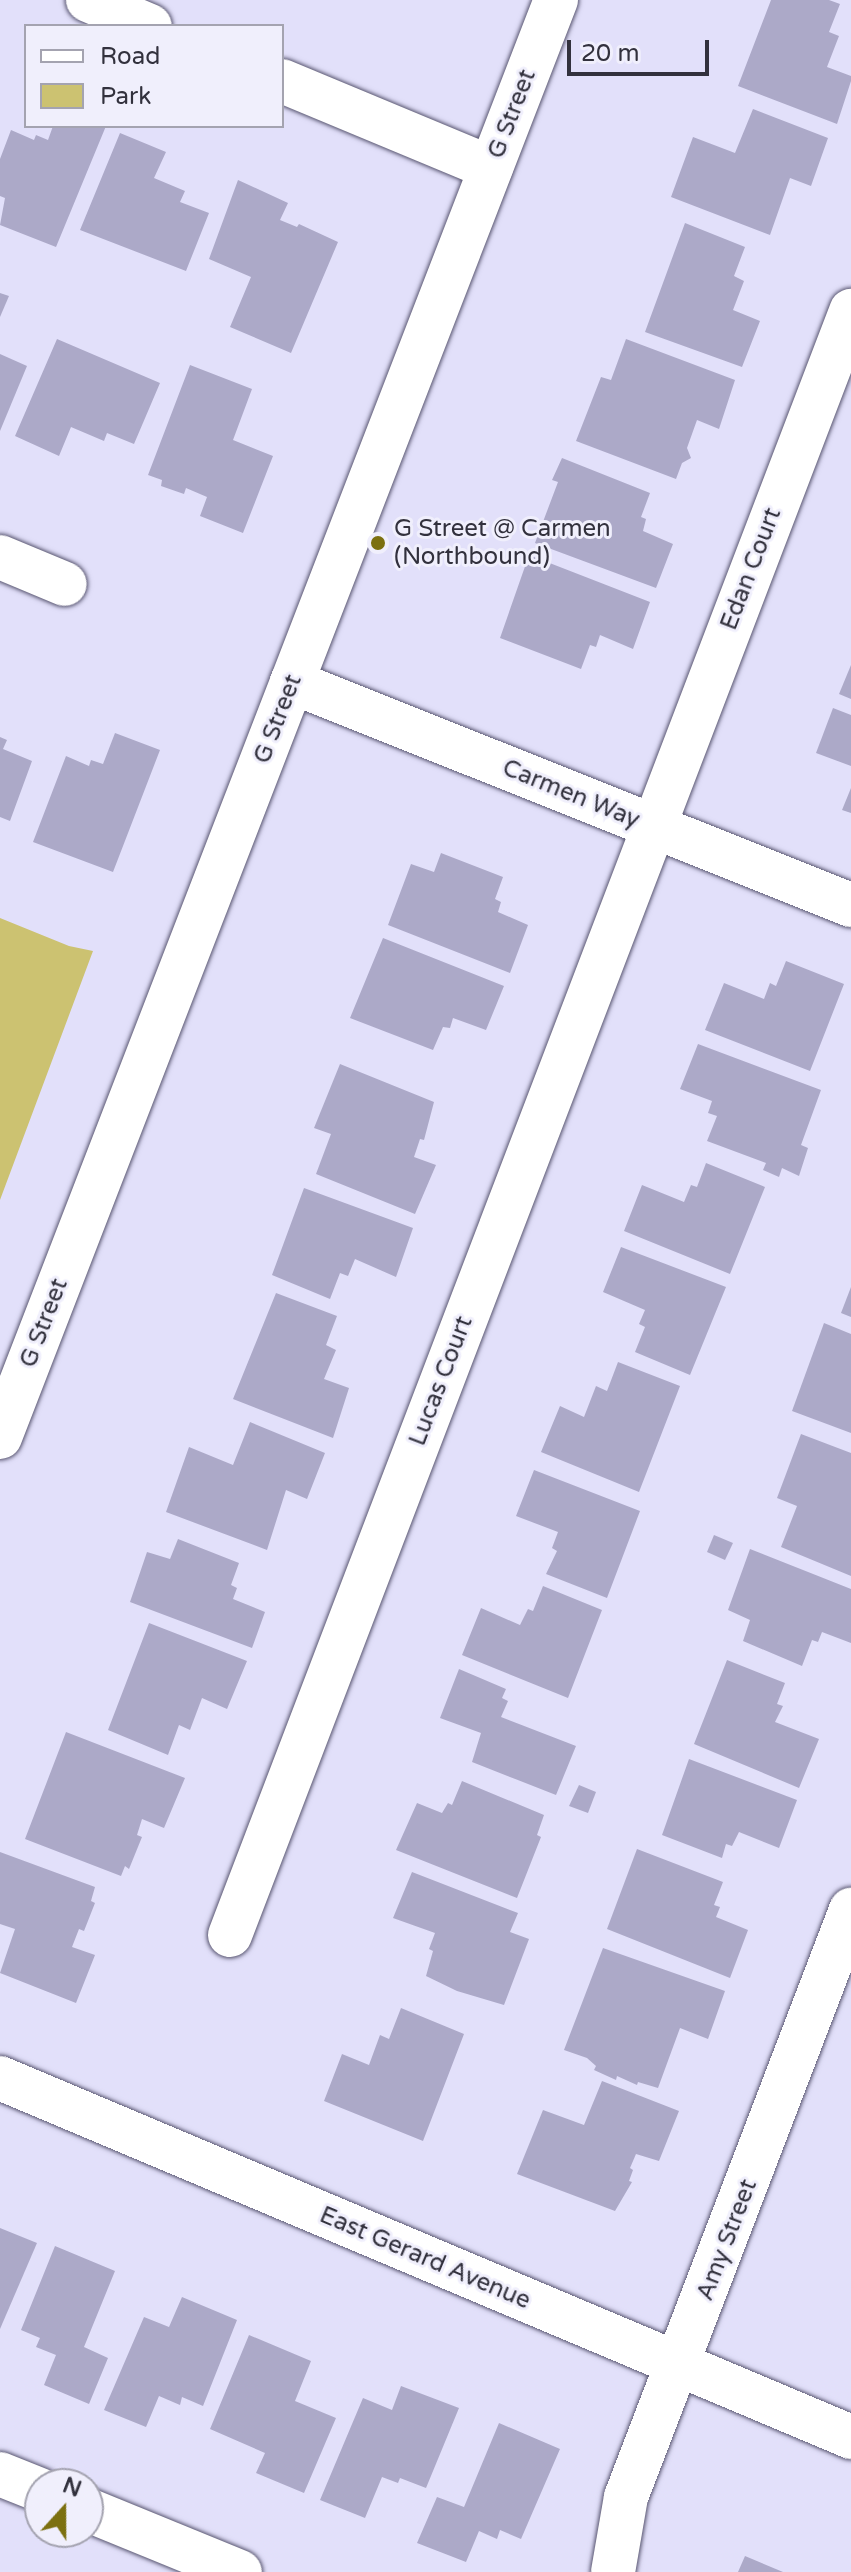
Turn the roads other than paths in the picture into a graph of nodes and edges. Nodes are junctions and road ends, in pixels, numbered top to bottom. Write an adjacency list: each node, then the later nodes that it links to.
1 (88, 0): 3 (street)
2 (556, 0): 5 (street, G Street)
3 (145, 24)
4 (284, 82): 5 (street)
5 (491, 168): 9 (street, G Street)
6 (851, 311): 10 (street, Edan Court)
7 (0, 557): 8 (street)
8 (65, 584)
9 (292, 682): 10 (street, Carmen Way); 12 (street, G Street)
10 (651, 827): 11 (street, Carmen Way); 14 (street, Lucas Court)
11 (851, 905)
12 (0, 1437)
13 (851, 1910): 16 (street, Amy Street)
14 (230, 1935)
15 (0, 2078): 16 (street, East Gerard Avenue)
16 (679, 2366): 17 (street, East Gerard Avenue); 22 (street, Amy Street)
17 (851, 2437)
18 (0, 2474): 19 (street)
19 (24, 2484)
20 (104, 2517): 21 (street)
21 (240, 2572)
22 (613, 2572)

